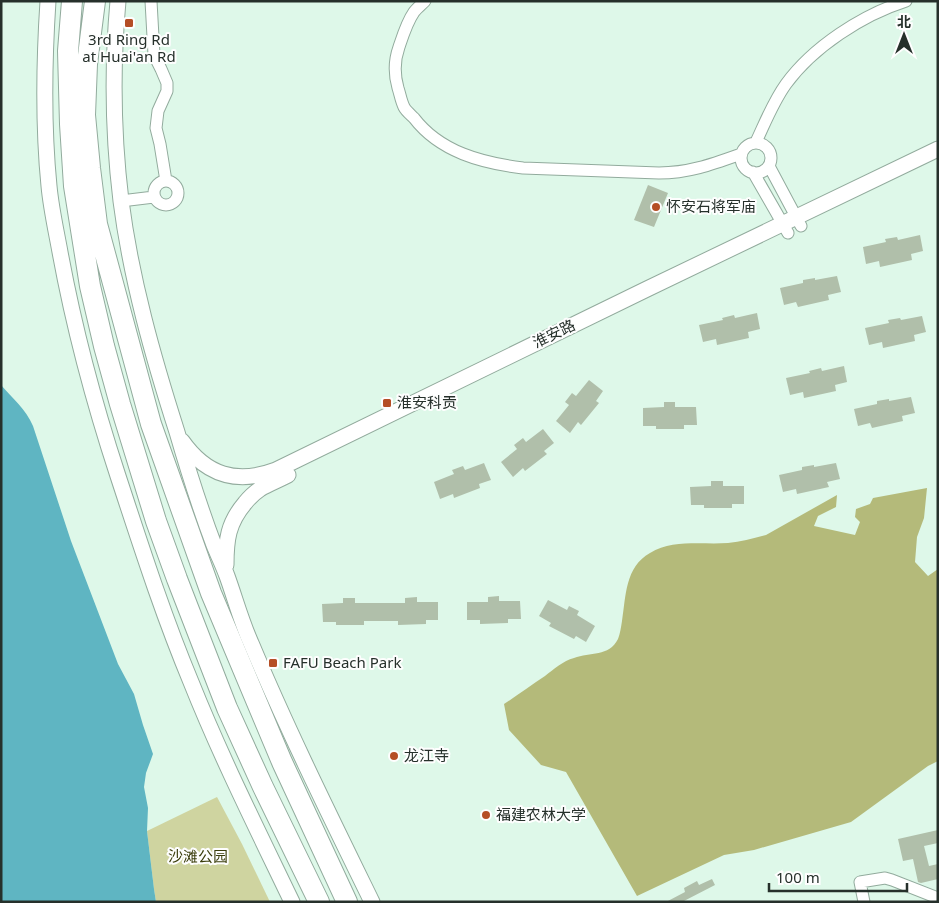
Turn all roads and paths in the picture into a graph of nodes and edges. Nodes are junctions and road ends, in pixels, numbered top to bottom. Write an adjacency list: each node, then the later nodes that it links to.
1 (48, 1): 25 (main road)
2 (67, 1): 10 (highway)
3 (72, 1): 10 (highway)
4 (95, 1): 11 (highway)
5 (105, 1): 11 (main road)
6 (118, 1): 20 (main road)
7 (151, 1): 18 (street)
8 (425, 1): 14 (street)
9 (906, 1): 12 (street)
10 (68, 51): 26 (highway)
11 (85, 116): 27 (highway)
12 (756, 142): 14 (street); 16 (street)
13 (938, 149): 21 (main road, 淮安路)
14 (741, 154): 17 (street)
15 (938, 160): 21 (main road, 淮安路)
16 (769, 166): 17 (street); 21 (street)
17 (753, 172): 21 (street)
18 (166, 181): 19 (street); 19 (street)
19 (154, 198): 20 (street)
20 (121, 202): 22 (main road)
21 (792, 225): 22 (main road, 淮安路); 23 (main road, 淮安路)
22 (177, 433): 23 (main road)
23 (226, 574): 28 (main road)
24 (938, 898): 29 (street)
25 (292, 902)
26 (319, 902)
27 (347, 902)
28 (372, 902)
29 (864, 902)

